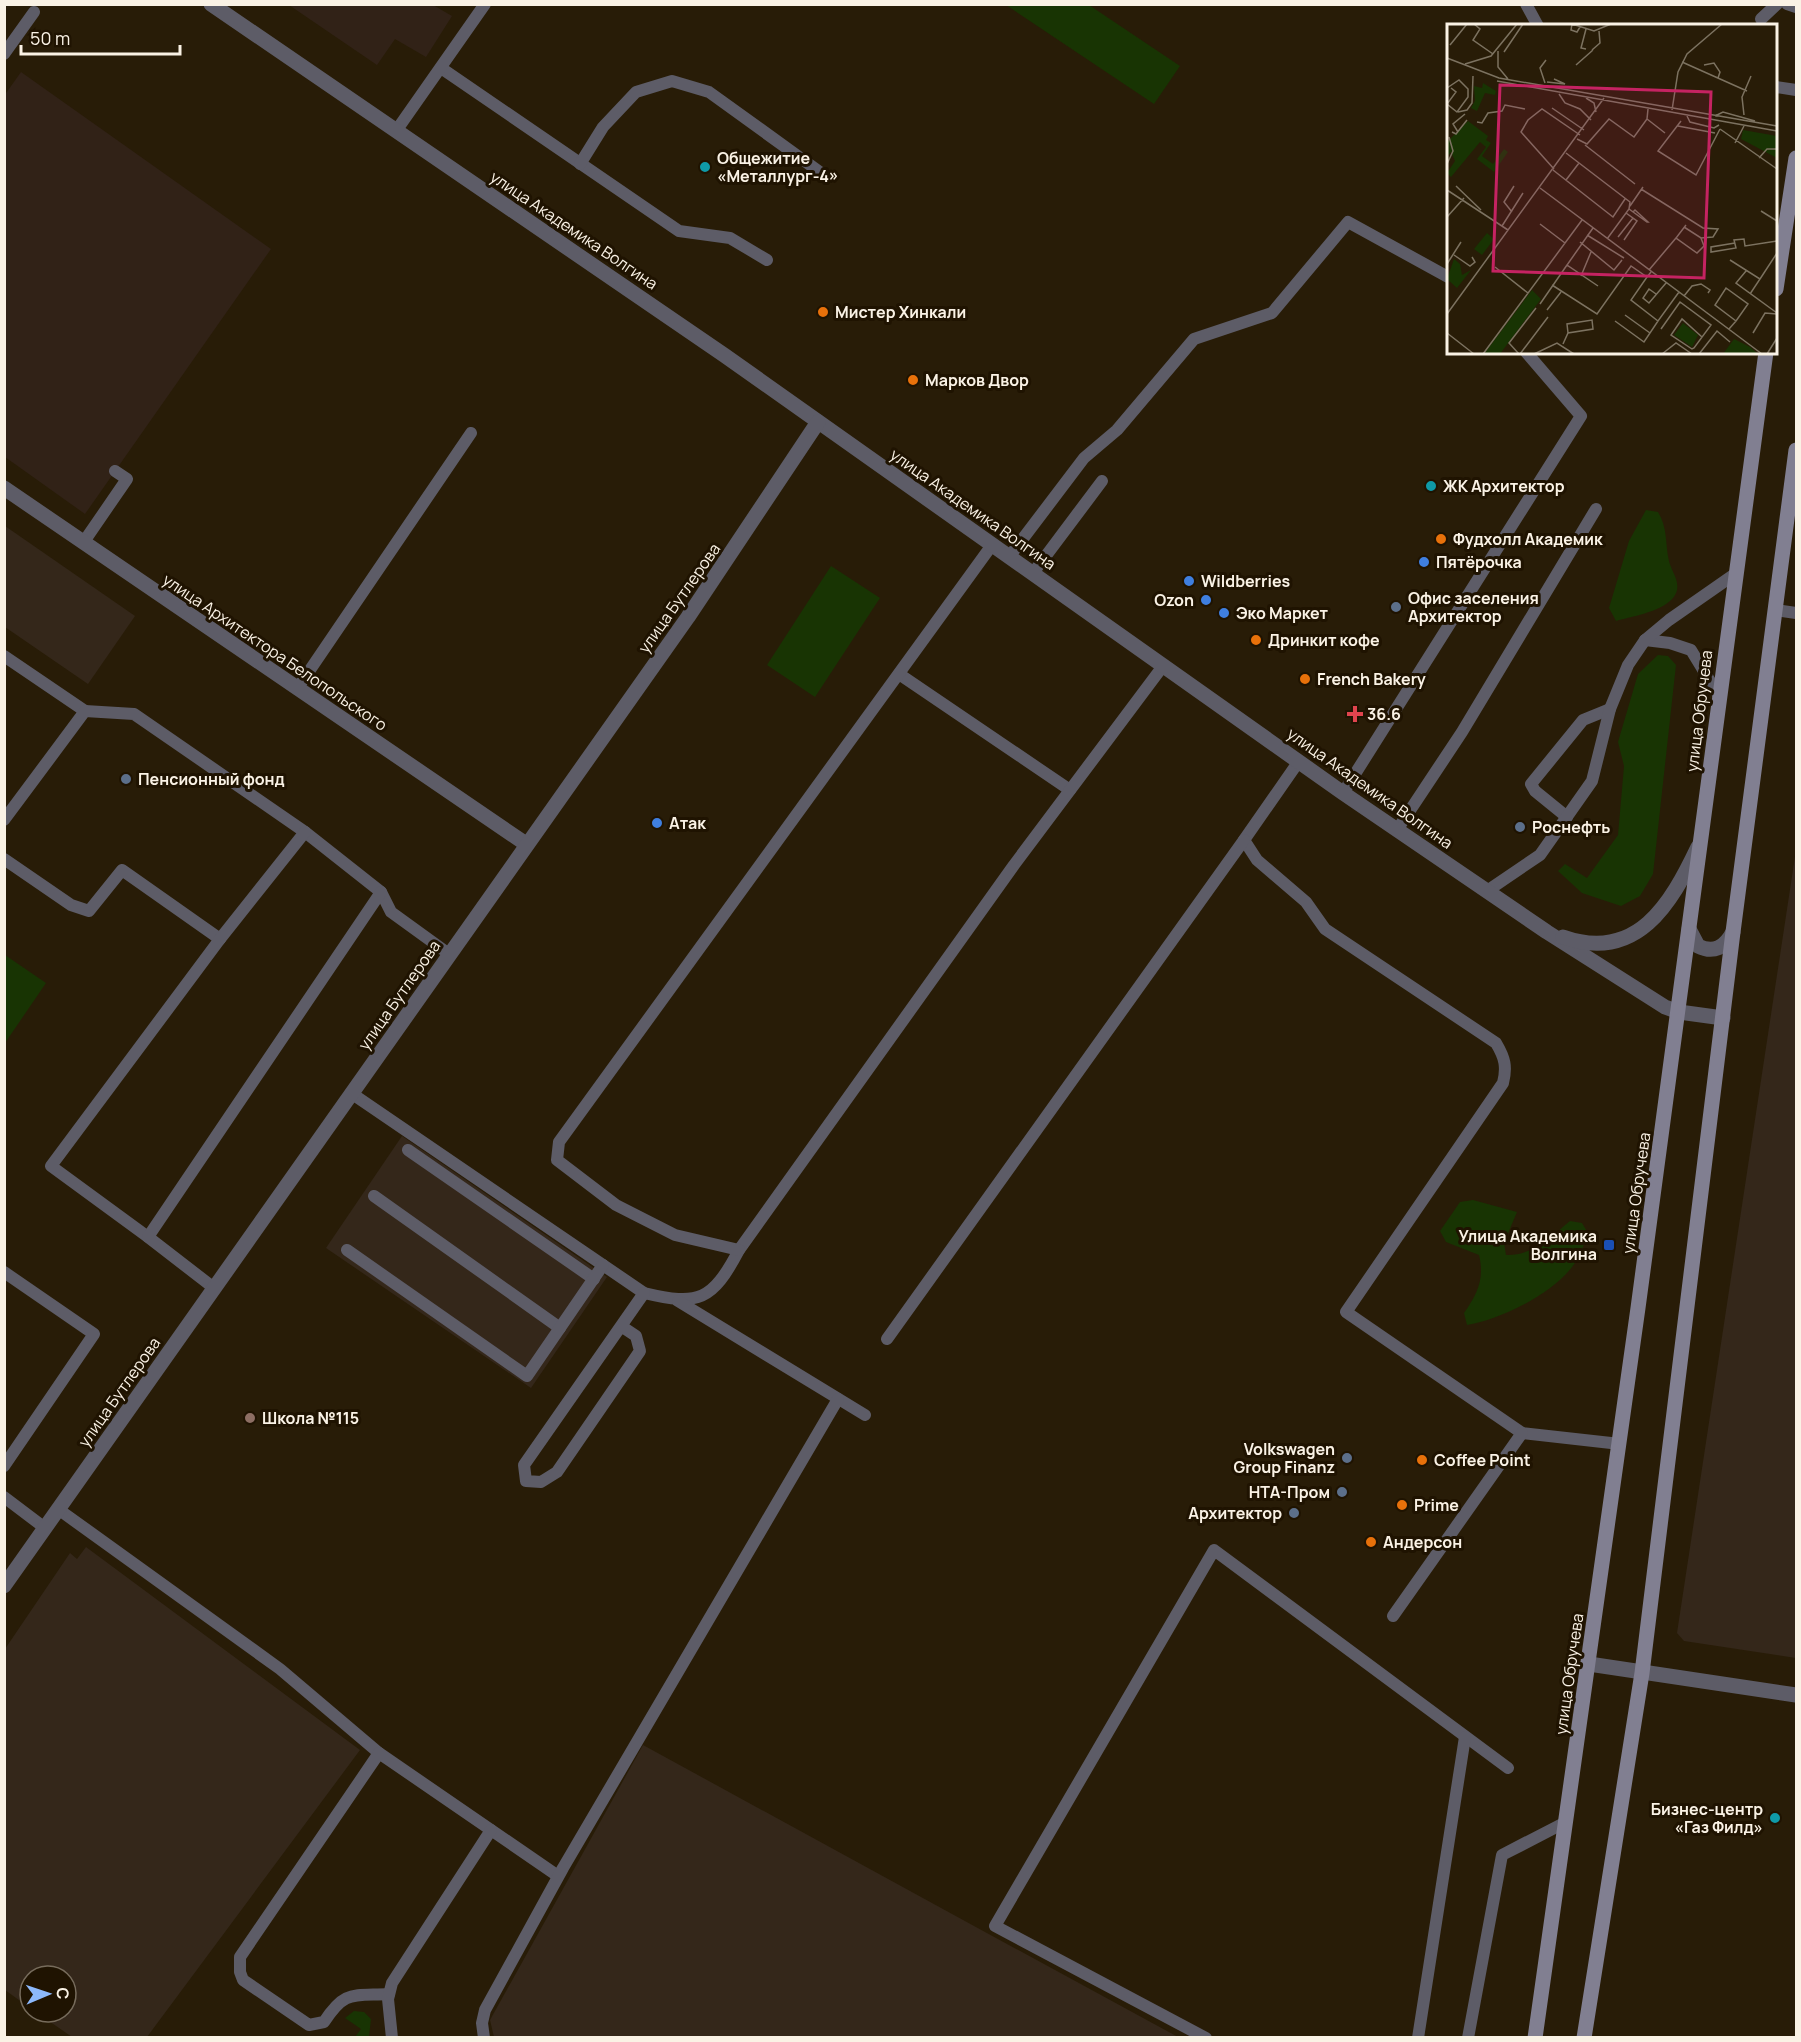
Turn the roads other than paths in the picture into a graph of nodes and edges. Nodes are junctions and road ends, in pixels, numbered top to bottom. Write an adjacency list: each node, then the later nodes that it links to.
1 (211, 4): 14 (street, улица Академика Волгина)
2 (485, 4): 11 (lane)
3 (1526, 4): 9 (lane)
4 (1777, 4): 8 (lane)
5 (1787, 4): 6 (lane)
6 (1797, 7)
7 (34, 12): 10 (lane)
8 (1761, 19)
9 (1537, 24)
10 (4, 54)
11 (441, 69): 14 (lane); 16 (lane)
12 (1777, 87): 13 (lane)
13 (1797, 90)
14 (396, 131): 23 (street, улица Академика Волгина)
15 (1797, 158): 20 (main road)
16 (580, 164): 17 (lane); 18 (lane)
17 (824, 175)
18 (767, 260)
19 (1447, 276): 32 (lane)
20 (1777, 283)
21 (1528, 354): 47 (lane)
22 (1766, 354): 34 (main road, улица Обручева)
23 (819, 422): 31 (street, улица Академика Волгина); 54 (street, улица Бутлерова)
24 (471, 433): 41 (lane)
25 (1797, 450): 35 (main road)
26 (115, 471): 30 (lane)
27 (1102, 481): 33 (lane)
28 (4, 488): 30 (street, улица Архитектора Белопольского)
29 (1596, 509): 50 (lane)
30 (83, 543): 41 (street, улица Архитектора Белопольского)
31 (992, 545): 32 (street, улица Академика Волгина); 40 (lane)
32 (1010, 557): 33 (street, улица Академика Волгина)
33 (1033, 573): 39 (street, улица Академика Волгина)
34 (1735, 574): 37 (lane); 42 (main road, улица Обручева)
35 (1775, 610): 36 (lane); 60 (main road)
36 (1797, 613)
37 (1645, 640): 42 (lane); 43 (lane)
38 (4, 656): 44 (lane)
39 (1163, 666): 45 (street, улица Академика Волгина); 46 (lane)
40 (899, 674): 46 (lane); 70 (lane)
41 (297, 688): 54 (street, улица Архитектора Белопольского)
42 (1719, 696): 53 (main road, улица Обручева)
43 (1610, 709): 48 (lane); 48 (lane)
44 (85, 711): 49 (lane); 51 (lane)
45 (1299, 761): 47 (street, улица Академика Волгина); 52 (lane)
46 (1070, 790): 70 (lane)
47 (1343, 793): 50 (street, улица Академика Волгина)
48 (1567, 817): 56 (lane)
49 (4, 820)
50 (1397, 830): 56 (street, улица Академика Волгина)
51 (305, 832): 57 (lane); 61 (lane)
52 (1244, 840): 79 (lane); 82 (lane)
53 (1700, 842): 58 (main road, улица Обручева); 59 (street)
54 (526, 844): 62 (street, улица Бутлерова)
55 (4, 859): 61 (lane)
56 (1487, 891): 59 (street, улица Академика Волгина)
57 (381, 892): 62 (lane); 68 (lane)
58 (1689, 930): 60 (street); 63 (main road, улица Обручева)
59 (1548, 932): 63 (street, улица Академика Волгина)
60 (1733, 932): 64 (main road)
61 (220, 939): 68 (lane)
62 (449, 954): 65 (street, улица Бутлерова)
63 (1678, 1012): 64 (street, улица Академика Волгина); 83 (main road, улица Обручева)
64 (1724, 1018): 91 (main road)
65 (351, 1093): 71 (lane); 74 (street, улица Бутлерова)
66 (408, 1150): 73 (lane)
67 (374, 1196): 78 (lane)
68 (148, 1237): 74 (lane)
69 (347, 1250): 78 (lane)
70 (739, 1250): 76 (lane)
71 (603, 1265): 73 (lane); 75 (lane)
72 (4, 1272): 84 (lane)
73 (594, 1279): 78 (lane)
74 (214, 1288): 86 (street, улица Бутлерова)
75 (644, 1293): 76 (lane); 77 (lane)
76 (678, 1301): 80 (lane)
77 (621, 1326): 77 (lane)
78 (560, 1328)
79 (887, 1339)
80 (838, 1399): 81 (lane); 98 (lane)
81 (865, 1415)
82 (1522, 1433): 83 (lane); 89 (lane)
83 (1620, 1444): 90 (main road, улица Обручева)
84 (4, 1466)
85 (4, 1497): 87 (lane)
86 (58, 1509): 87 (street, улица Бутлерова); 94 (lane)
87 (45, 1528): 88 (street, улица Бутлерова)
88 (4, 1587)
89 (1393, 1616)
90 (1589, 1664): 91 (street); 96 (main road, улица Обручева)
91 (1642, 1673): 92 (street); 106 (main road)
92 (1797, 1695)
93 (1465, 1737): 95 (lane); 102 (lane); 103 (lane)
94 (379, 1753): 97 (lane); 99 (lane)
95 (1508, 1768)
96 (1566, 1822): 104 (lane); 105 (main road, улица Обручева)
97 (491, 1830): 98 (lane); 99 (lane)
98 (558, 1876): 101 (lane)
99 (389, 1994): 100 (lane)
100 (392, 2037)
101 (484, 2037)
102 (1206, 2037)
103 (1419, 2037)
104 (1468, 2037)
105 (1535, 2037)
106 (1584, 2037)

